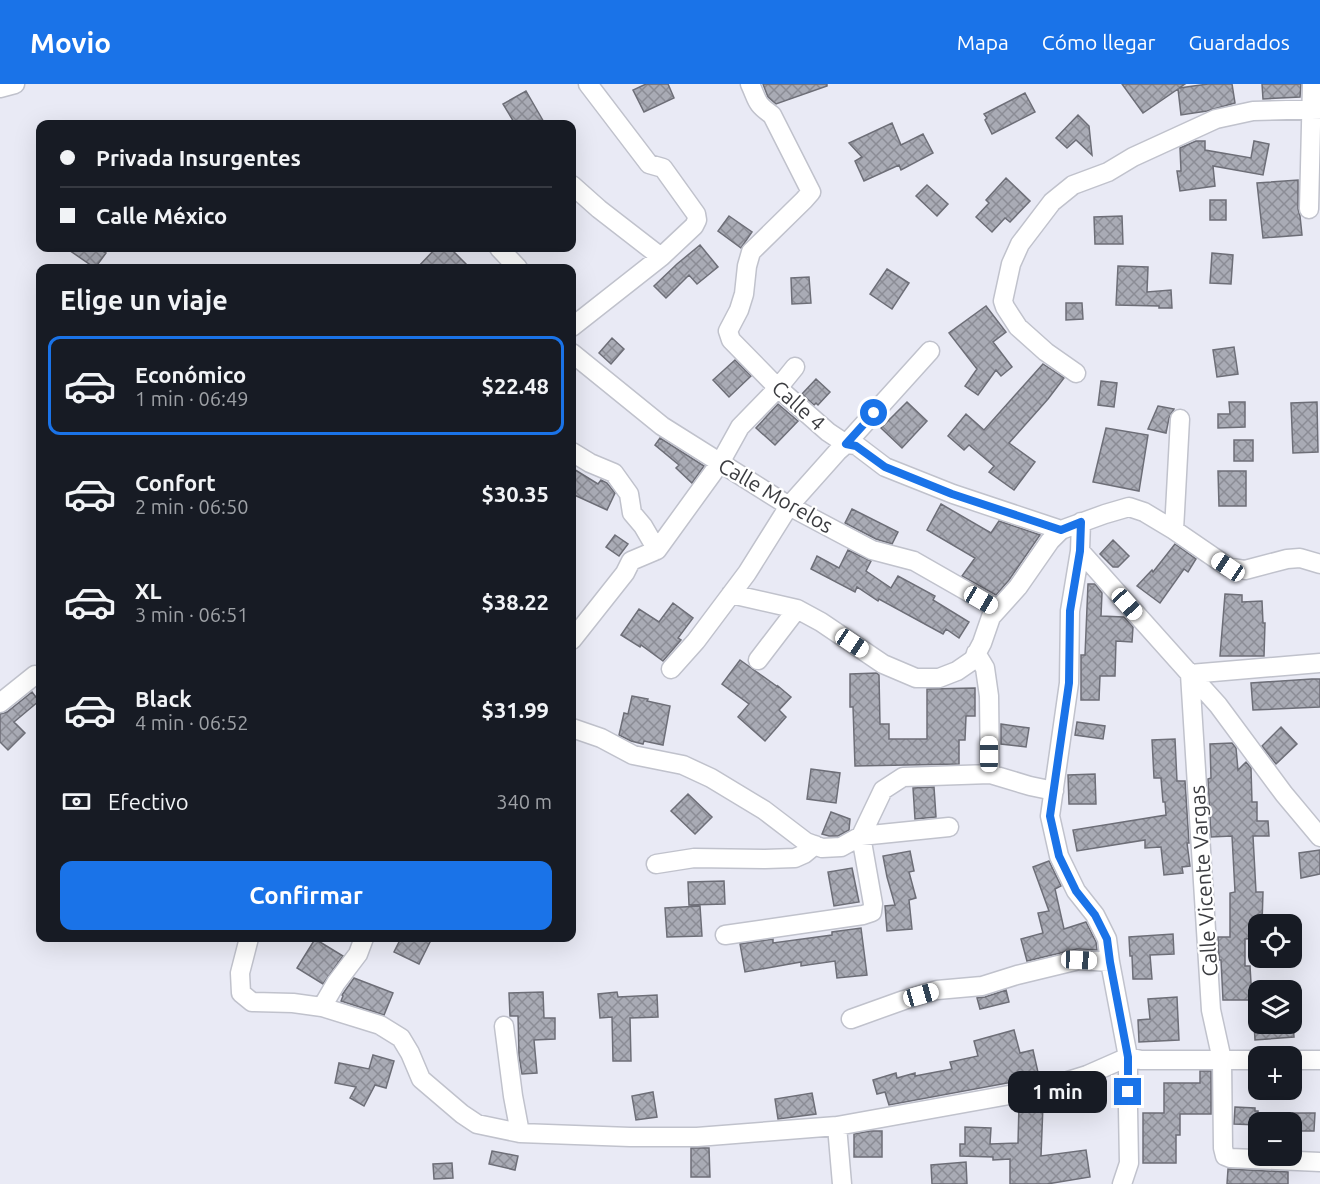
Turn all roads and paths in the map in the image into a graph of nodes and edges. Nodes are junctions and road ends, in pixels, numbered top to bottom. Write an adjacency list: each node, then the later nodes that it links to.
1 (15, 84): 5 (street)
2 (588, 84): 11 (street)
3 (750, 84): 18 (street, Calle 4)
4 (1312, 84): 6 (street)
5 (0, 88)
6 (1316, 109): 7 (street); 17 (street)
7 (1314, 178): 9 (street)
8 (576, 189): 11 (street)
9 (1309, 209)
10 (503, 252): 12 (street)
11 (661, 257): 13 (street)
12 (514, 264)
13 (576, 324)
14 (930, 351): 20 (street)
15 (576, 356): 22 (street, Calle Morelos)
16 (795, 367): 18 (street)
17 (1076, 373)
18 (778, 388): 20 (street, Calle 4); 22 (street)
19 (1180, 418): 26 (street)
20 (846, 444): 23 (street); 25 (street, Calle 4)
21 (576, 454): 27 (street)
22 (720, 463): 23 (street, Calle Morelos); 27 (street)
23 (789, 506): 30 (street); 32 (street, Calle Morelos)
24 (1081, 522): 25 (street); 26 (street); 28 (street)
25 (1061, 530): 32 (street)
26 (1174, 530): 29 (street)
27 (657, 550): 33 (street)
28 (1080, 551): 38 (street); 43 (street)
29 (1320, 564)
30 (731, 594): 31 (street); 37 (street)
31 (797, 609): 34 (street); 35 (street)
32 (998, 609): 34 (street)
33 (576, 635)
34 (976, 653): 42 (street)
35 (758, 660)
36 (1320, 663): 38 (street)
37 (671, 669)
38 (1190, 674): 46 (street); 57 (street, Calle Vicente Vargas)
39 (36, 675): 40 (street)
40 (0, 703)
41 (576, 729): 47 (street)
42 (990, 774): 43 (street); 45 (street)
43 (1054, 791): 52 (street)
44 (949, 827): 45 (street)
45 (861, 836): 47 (street); 49 (street)
46 (1320, 837)
47 (815, 845): 48 (street)
48 (656, 864)
49 (725, 935)
50 (248, 942): 53 (street)
51 (362, 942): 53 (street)
52 (1110, 962): 54 (street); 56 (street)
53 (322, 1007): 62 (street)
54 (851, 1020)
55 (504, 1026): 62 (street)
56 (1128, 1057): 57 (street); 61 (street); 65 (street)
57 (1222, 1060): 58 (street); 63 (street, Calle Vicente Vargas)
58 (1248, 1060)
59 (1302, 1060): 60 (street)
60 (1320, 1060)
61 (837, 1126): 62 (street); 64 (street)
62 (520, 1133)
63 (1320, 1162)
64 (842, 1184)
65 (1122, 1184)

